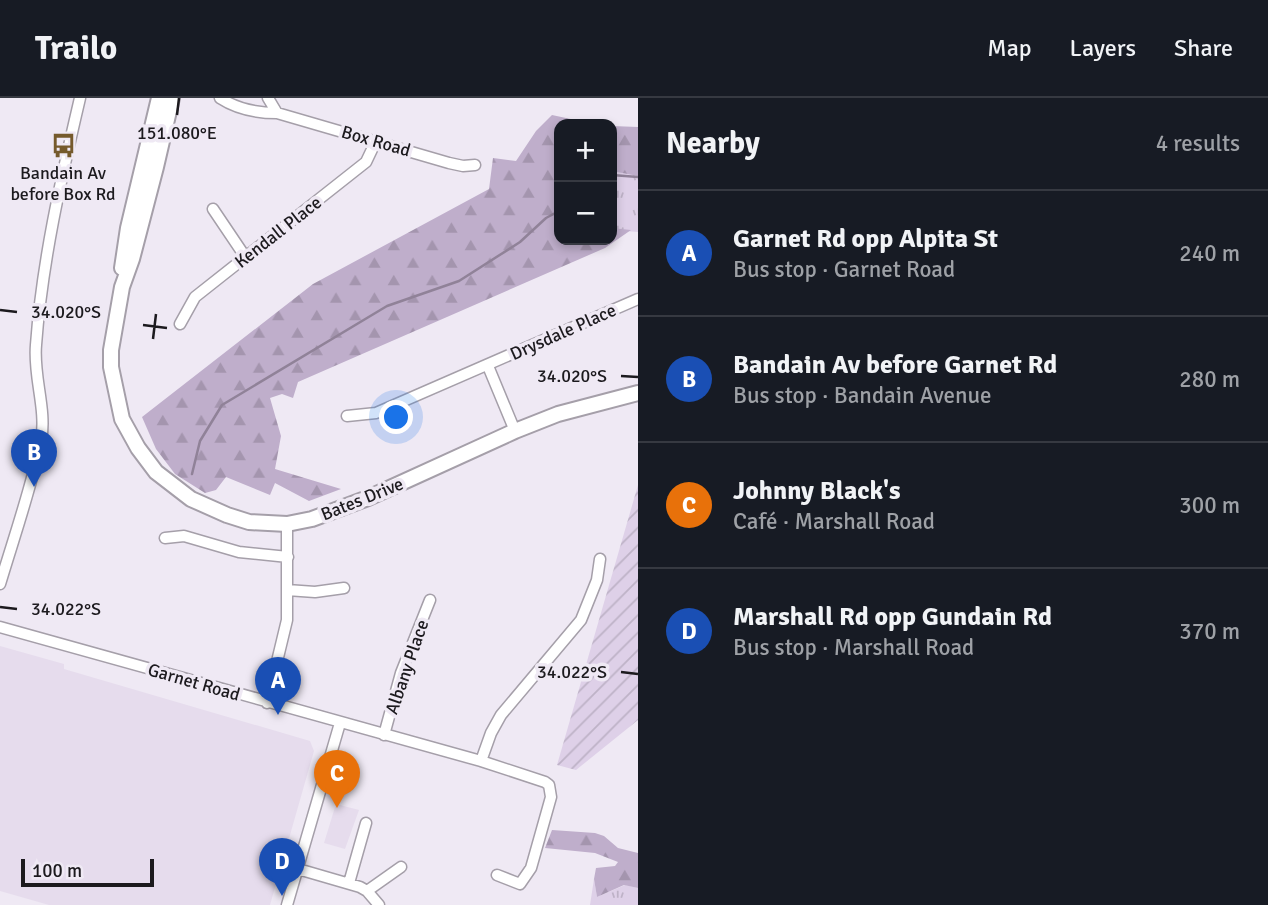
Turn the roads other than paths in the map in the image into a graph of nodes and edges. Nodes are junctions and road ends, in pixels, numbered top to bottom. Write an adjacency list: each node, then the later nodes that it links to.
1 (80, 98): 22 (street)
2 (159, 98): 11 (main road, Bates Drive)
3 (172, 98): 11 (main road, Bates Drive)
4 (220, 98): 6 (street, Box Road)
5 (268, 98): 6 (street)
6 (277, 113): 7 (street, Box Road)
7 (376, 141): 8 (street, Box Road); 10 (street, Kendall Place)
8 (475, 164)
9 (213, 209): 10 (street)
10 (246, 258): 13 (street, Kendall Place)
11 (122, 287): 18 (main road, Bates Drive)
12 (638, 299): 14 (street, Drysdale Place)
13 (180, 324)
14 (488, 366): 16 (street, Drysdale Place); 17 (street, Drysdale Place)
15 (638, 393): 17 (main road, Bates Drive)
16 (347, 416)
17 (515, 431): 18 (main road, Bates Drive)
18 (288, 524): 20 (street)
19 (165, 538): 20 (street)
20 (288, 557): 24 (street)
21 (600, 559): 30 (street)
22 (0, 584)
23 (344, 588): 24 (street)
24 (287, 590): 27 (street)
25 (430, 600): 29 (street, Albany Place)
26 (0, 627): 27 (street, Garnet Road)
27 (267, 703): 28 (street, Garnet Road)
28 (340, 723): 29 (street, Garnet Road); 33 (street)
29 (384, 735): 30 (street, Garnet Road)
30 (481, 761): 34 (street, Garnet Road)
31 (366, 823): 35 (street)
32 (401, 867): 36 (street)
33 (298, 869): 35 (street); 37 (street)
34 (497, 876)
35 (349, 883): 36 (street)
36 (367, 891): 38 (street)
37 (287, 905)
38 (379, 905)

